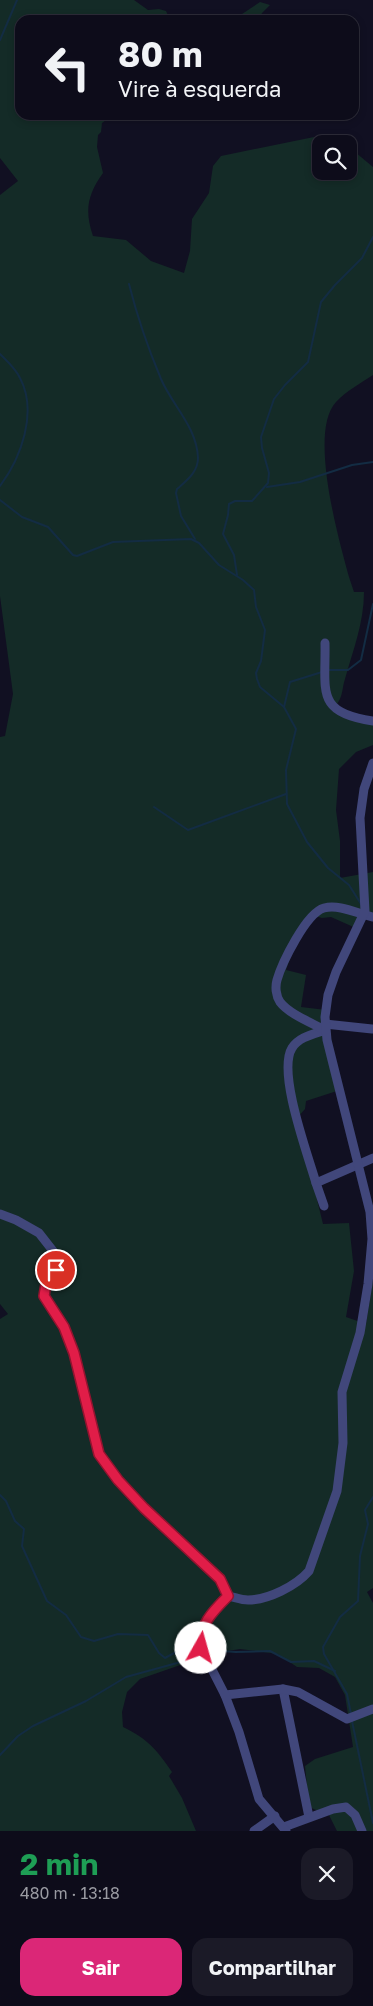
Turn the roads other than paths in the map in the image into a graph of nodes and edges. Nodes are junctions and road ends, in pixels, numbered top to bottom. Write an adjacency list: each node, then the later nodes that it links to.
1 (325, 643): 2 (street)
2 (373, 721)
3 (373, 763): 4 (street)
4 (368, 916): 6 (street); 6 (street)
5 (373, 1018): 7 (street)
6 (325, 1027): 7 (street); 9 (street); 10 (street)
7 (373, 1029)
8 (373, 1158): 9 (street)
9 (359, 1163): 10 (street); 12 (street)
10 (316, 1183): 11 (street)
11 (324, 1206)
12 (372, 1212): 14 (street)
13 (0, 1214): 14 (street)
14 (228, 1596): 16 (street)
15 (283, 1689): 16 (street); 17 (street); 19 (street)
16 (225, 1695): 18 (street)
17 (373, 1709)
18 (275, 1816): 20 (street); 21 (street)
19 (309, 1817): 20 (street); 22 (street)
20 (285, 1829)
21 (254, 1831)
22 (362, 1831)

